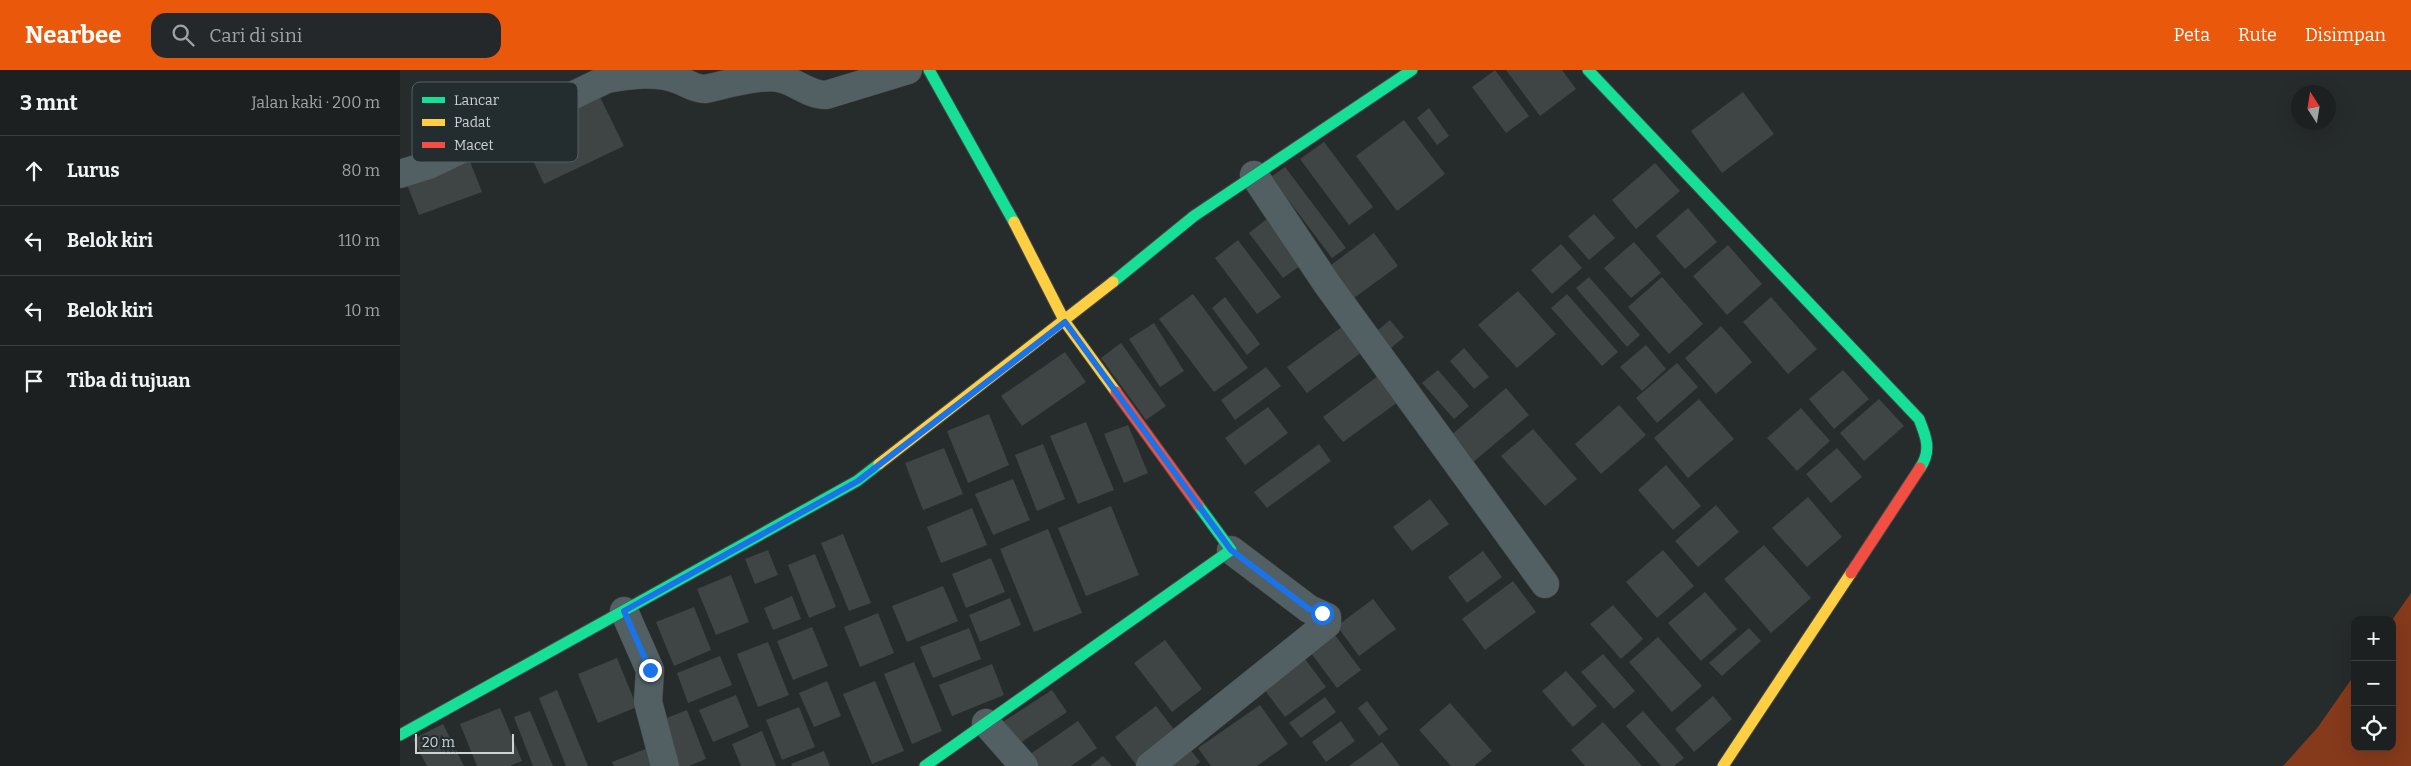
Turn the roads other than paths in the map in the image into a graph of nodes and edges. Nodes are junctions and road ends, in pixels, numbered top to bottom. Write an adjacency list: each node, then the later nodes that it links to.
1 (908, 70): 5 (street)
2 (929, 70): 9 (street)
3 (1412, 70): 8 (street)
4 (1588, 70): 19 (street)
5 (578, 93)
6 (435, 162): 7 (street)
7 (400, 174)
8 (1254, 175): 9 (street); 11 (street)
9 (1065, 322): 10 (street); 12 (street)
10 (1231, 550): 13 (street); 18 (street)
11 (1545, 584)
12 (624, 611): 14 (street); 15 (street)
13 (986, 723): 16 (street); 17 (street)
14 (400, 735)
15 (665, 766)
16 (925, 766)
17 (1024, 766)
18 (1150, 766)
19 (1724, 766)

